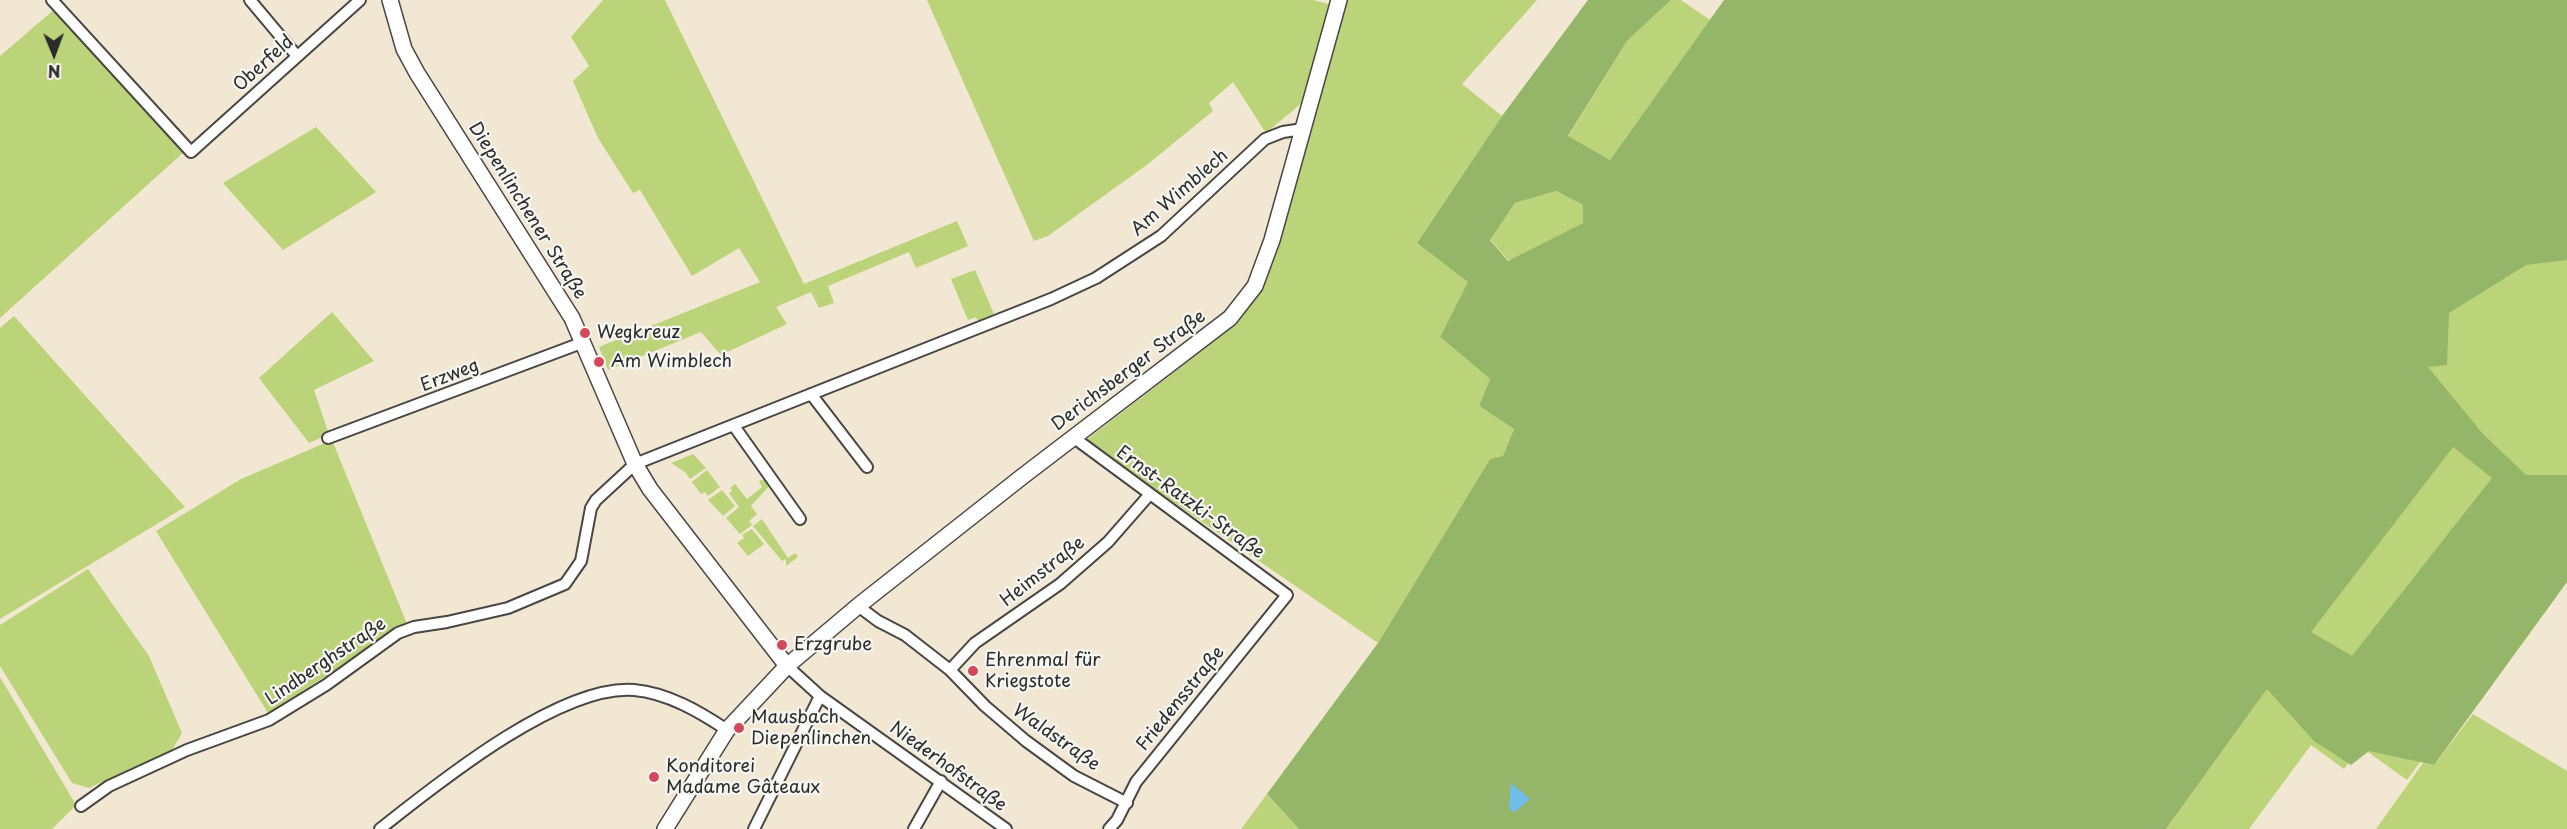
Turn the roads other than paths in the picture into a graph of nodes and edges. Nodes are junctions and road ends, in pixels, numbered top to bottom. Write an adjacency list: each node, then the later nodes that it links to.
1 (52, 0): 6 (street, Oberfeld)
2 (250, 0): 6 (street)
3 (360, 0): 6 (street, Oberfeld)
4 (1339, 0): 7 (street, Derichsberger Straße)
5 (391, 7): 8 (street, Diepenlinchener Straße)
6 (297, 56)
7 (1303, 129): 9 (street, Am Wimblech); 11 (street, Derichsberger Straße)
8 (584, 342): 12 (street, Erzweg); 13 (street, Diepenlinchener Straße)
9 (811, 394): 10 (street, Am Wimblech); 14 (street)
10 (734, 426): 13 (street, Am Wimblech); 16 (street)
11 (1073, 437): 15 (street, Ernst-Ratzki-Straße); 18 (street, Derichsberger Straße)
12 (328, 438)
13 (635, 464): 19 (street, Diepenlinchener Straße); 25 (street, Lindberghstraße)
14 (867, 467)
15 (1150, 494): 17 (street, Ernst-Ratzki-Straße); 20 (street, Heimstraße)
16 (800, 519)
17 (1287, 595): 24 (street, Friedensstraße)
18 (858, 606): 19 (street, Derichsberger Straße); 20 (street, Waldstraße)
19 (787, 666): 21 (street, Niederhofstraße); 22 (street, Derichsberger Straße)
20 (950, 670): 24 (street, Waldstraße)
21 (820, 696): 23 (street, Niederhofstraße); 28 (street)
22 (726, 730): 26 (street); 27 (street, Derichsberger Straße)
23 (940, 782): 29 (street); 30 (street, Niederhofstraße)
24 (1127, 803): 31 (street, Friedensstraße)
25 (81, 806)
26 (380, 829)
27 (665, 829)
28 (754, 829)
29 (914, 829)
30 (1006, 829)
31 (1109, 829)

